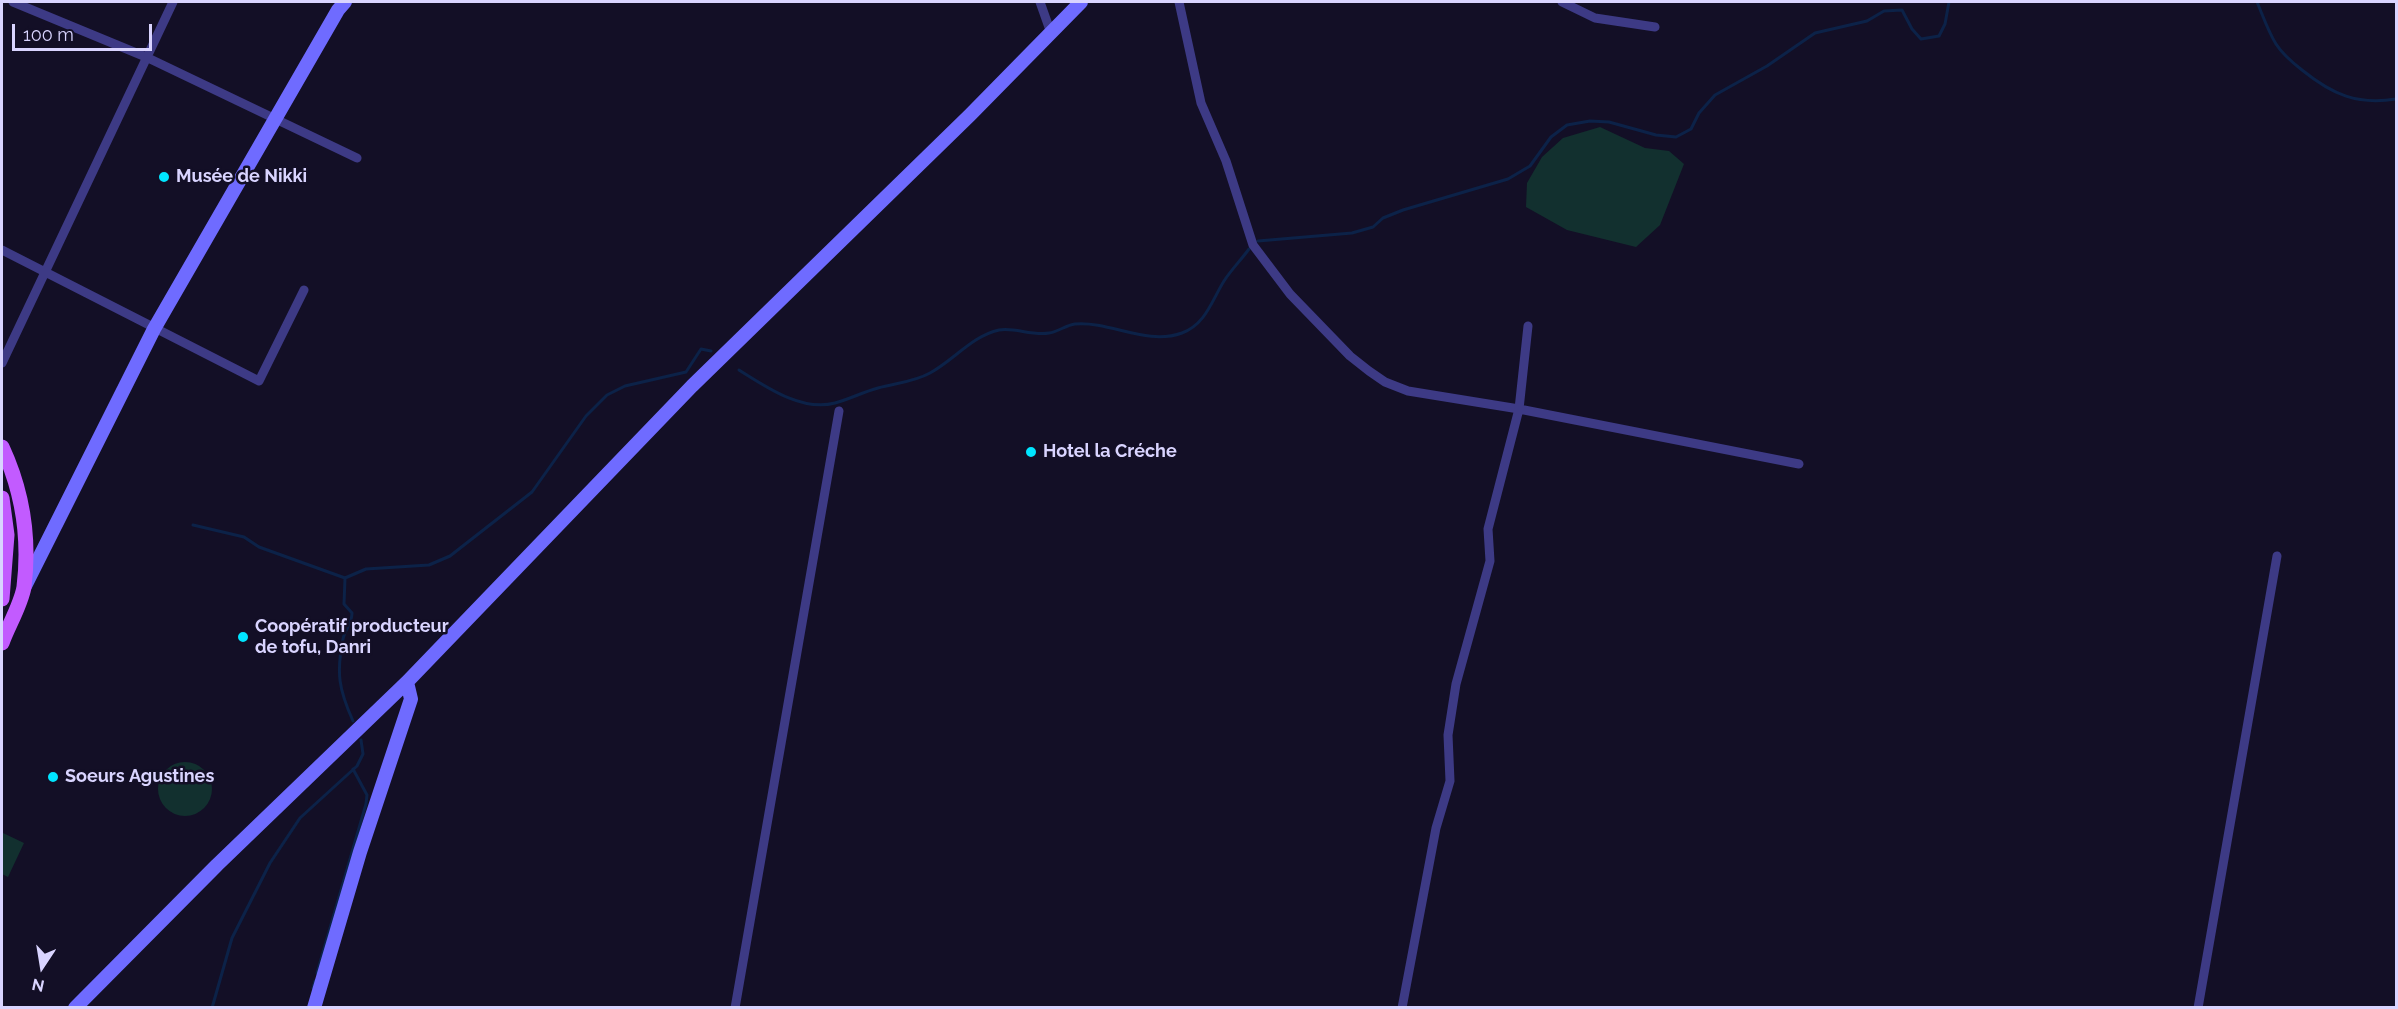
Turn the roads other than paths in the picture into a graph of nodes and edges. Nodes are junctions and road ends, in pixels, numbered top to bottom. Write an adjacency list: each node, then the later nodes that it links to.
1 (13, 2): 10 (street)
2 (173, 2): 10 (street)
3 (345, 2): 11 (street)
4 (1040, 2): 9 (street)
5 (1081, 2): 9 (street)
6 (1179, 2): 19 (street)
7 (1562, 2): 8 (street)
8 (1655, 27)
9 (1051, 33): 28 (street)
10 (146, 57): 11 (street); 14 (street)
11 (276, 118): 12 (street); 17 (street)
12 (357, 158)
13 (2, 250): 14 (street)
14 (44, 274): 17 (street); 18 (street)
15 (304, 290): 17 (street)
16 (1528, 326): 19 (street)
17 (154, 329): 25 (street)
18 (2, 363)
19 (1519, 409): 22 (street); 32 (street)
20 (839, 411): 31 (street)
21 (2, 447): 25 (main road)
22 (1799, 464)
23 (2, 498): 26 (main road)
24 (2277, 556): 33 (street)
25 (24, 589): 27 (main road)
26 (2, 599)
27 (2, 643)
28 (407, 682): 29 (street); 30 (street)
29 (75, 1008)
30 (314, 1008)
31 (735, 1008)
32 (1402, 1008)
33 (2198, 1008)

